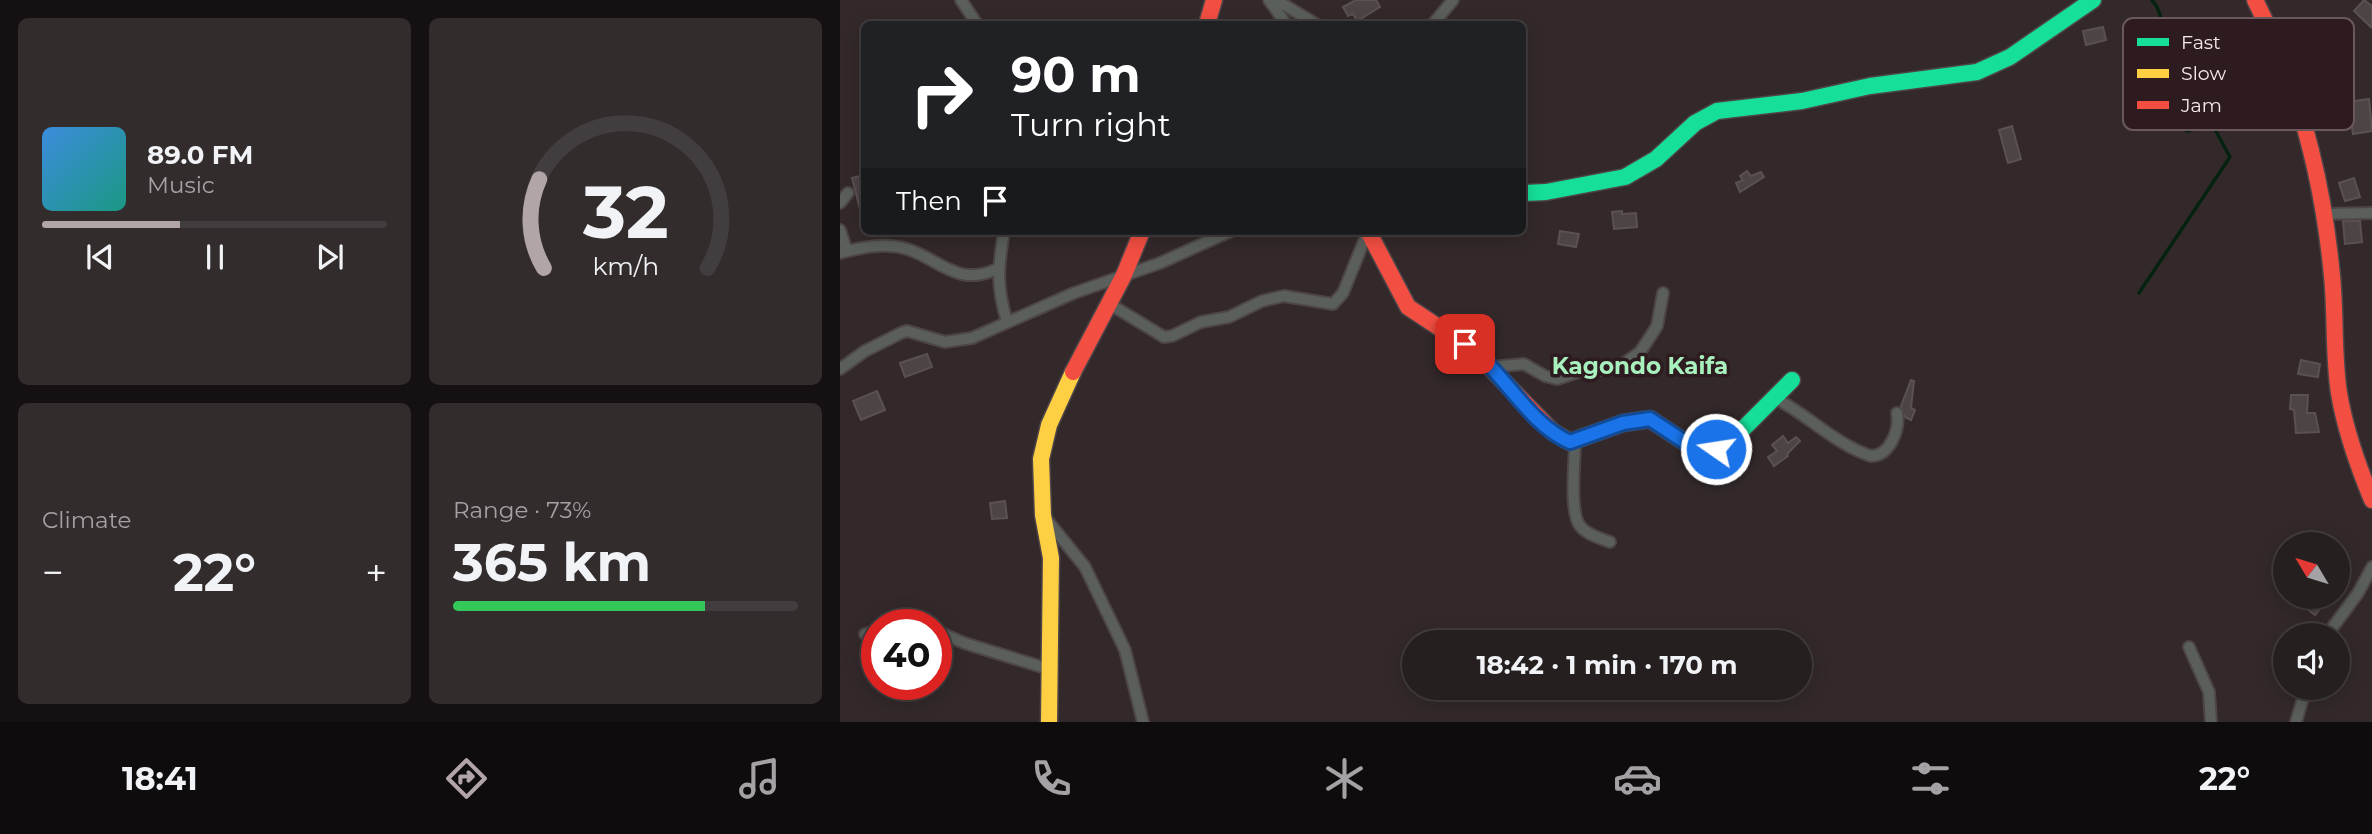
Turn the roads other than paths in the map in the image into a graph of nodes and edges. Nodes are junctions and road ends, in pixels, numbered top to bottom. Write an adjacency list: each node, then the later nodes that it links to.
1 (961, 0): 9 (street)
2 (1213, 0): 10 (street)
3 (1269, 0): 11 (street)
4 (1276, 0): 12 (street)
5 (1453, 0): 13 (street)
6 (2093, 0): 16 (street)
7 (2255, 0): 8 (street)
8 (2263, 18)
9 (975, 21)
10 (1208, 21)
11 (1284, 21)
12 (1311, 21)
13 (1436, 21)
14 (2305, 130): 19 (street)
15 (848, 193): 17 (street)
16 (1526, 193)
17 (840, 203)
18 (2372, 213): 19 (street)
19 (2323, 214): 38 (street)
20 (840, 230): 26 (street)
21 (1003, 235): 27 (street)
22 (1140, 235): 28 (street)
23 (1222, 235): 28 (street)
24 (1366, 235): 30 (street)
25 (1370, 235): 32 (street)
26 (844, 252): 27 (street)
27 (998, 269): 31 (street)
28 (1124, 275): 30 (street); 31 (street)
29 (1663, 293): 32 (street)
30 (1108, 303): 39 (street)
31 (1007, 322): 33 (street)
32 (1491, 367): 37 (street)
33 (840, 369)
34 (1792, 380): 35 (street)
35 (1775, 398): 36 (street); 37 (street)
36 (1897, 413)
37 (1575, 441): 40 (street)
38 (2372, 500)
39 (1043, 515): 45 (street); 48 (street)
40 (1610, 542)
41 (2372, 567): 42 (street)
42 (2335, 623)
43 (952, 638): 45 (street)
44 (2189, 647): 49 (street)
45 (1052, 670): 47 (street)
46 (2302, 700): 50 (street)
47 (1049, 722)
48 (1143, 722)
49 (2211, 722)
50 (2296, 722)

